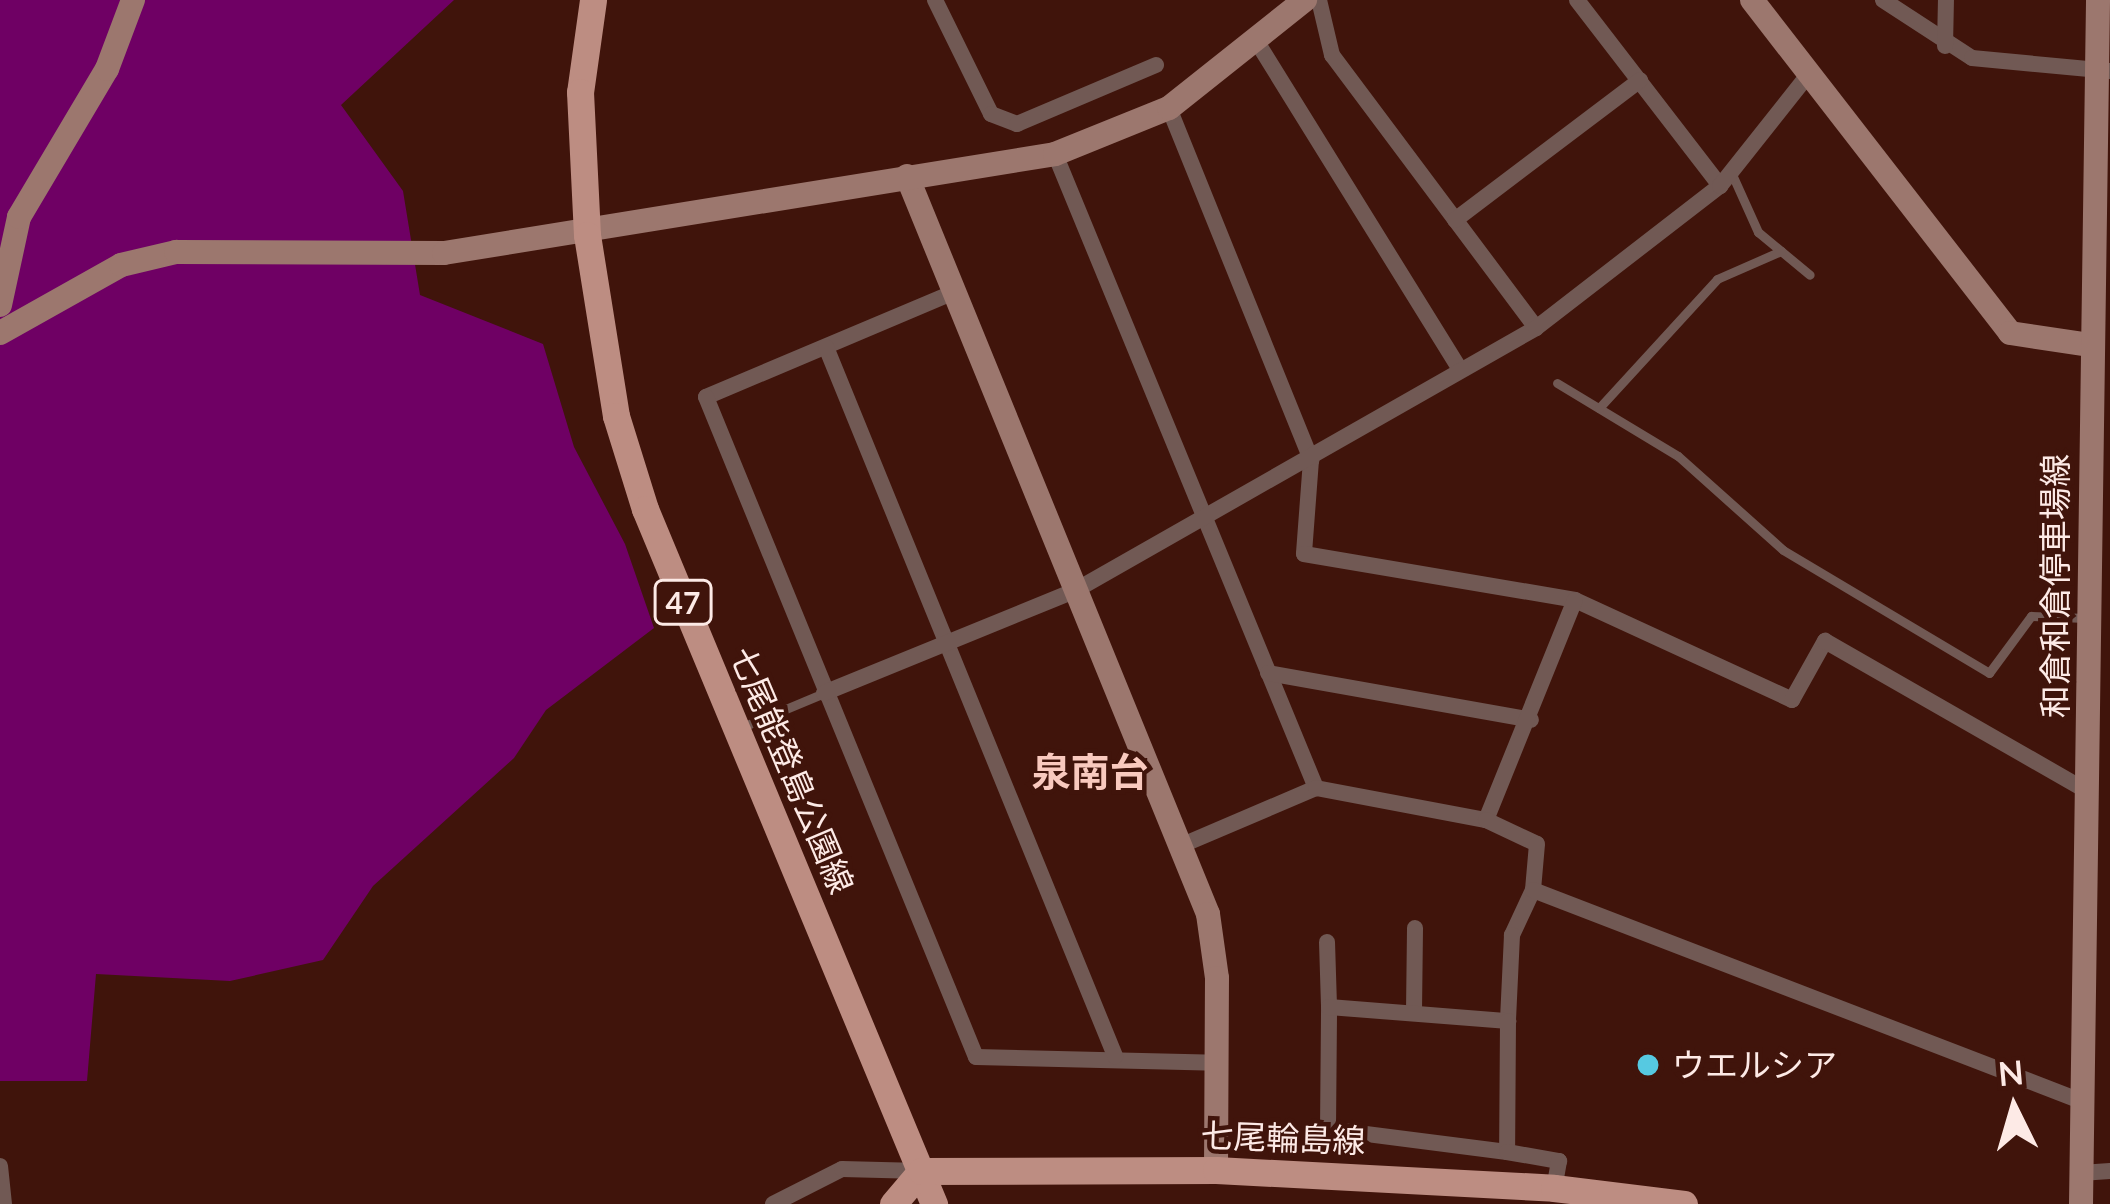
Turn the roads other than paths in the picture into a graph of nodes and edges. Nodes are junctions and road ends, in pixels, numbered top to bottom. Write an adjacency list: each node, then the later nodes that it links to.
1 (134, 0): 26 (street)
2 (593, 0): 22 (main road, 七尾能登島公園線 / 47)
3 (935, 0): 13 (street)
4 (1305, 0): 11 (street)
5 (1319, 0): 21 (street)
6 (1576, 0): 16 (street)
7 (1752, 0): 15 (street)
8 (1883, 0): 12 (street)
9 (1946, 0): 12 (street)
10 (2098, 0): 14 (street, 和倉和倉停車場線)
11 (1257, 42): 17 (street); 31 (street)
12 (1946, 46): 14 (street)
13 (1156, 65)
14 (2104, 71): 29 (street, 和倉和倉停車場線)
15 (1808, 75): 20 (street); 29 (street)
16 (1640, 80): 20 (street); 21 (street)
17 (1169, 108): 18 (street); 34 (street)
18 (1055, 154): 19 (street); 35 (street)
19 (907, 176): 22 (street); 25 (street)
20 (1725, 179): 23 (lane); 27 (street)
21 (1455, 220): 27 (street)
22 (587, 235): 28 (street); 43 (main road, 七尾能登島公園線 / 47)
23 (1781, 251): 24 (lane); 33 (lane)
24 (1810, 275)
25 (952, 293): 30 (street); 36 (street)
26 (0, 305)
27 (1536, 328): 31 (street)
28 (0, 334)
29 (2099, 342): 38 (street, 和倉和倉停車場線)
30 (826, 347): 39 (street); 41 (street)
31 (1460, 370): 34 (street)
32 (1557, 382): 33 (lane)
33 (1599, 408): 38 (lane)
34 (1311, 460): 35 (street); 37 (street)
35 (1208, 515): 36 (street); 40 (street)
36 (1076, 590): 39 (street); 47 (street)
37 (1575, 600): 42 (street); 45 (street)
38 (2088, 618): 45 (street, 和倉和倉停車場線)
39 (950, 643): 41 (street); 54 (street)
40 (1268, 674): 42 (street); 44 (street)
41 (824, 693): 43 (lane); 54 (street)
42 (1531, 720): 46 (street)
43 (736, 730): 60 (main road, 七尾能登島公園線 / 47)
44 (1316, 788): 46 (street); 47 (street)
45 (2087, 791): 56 (street, 和倉和倉停車場線)
46 (1486, 820): 48 (street)
47 (1180, 846): 55 (street)
48 (1533, 890): 53 (street); 56 (street)
49 (1414, 928): 52 (street)
50 (1327, 942): 51 (street)
51 (1329, 1007): 52 (street); 57 (street)
52 (1414, 1011): 53 (street)
53 (1508, 1021): 57 (street)
54 (1115, 1056): 55 (street)
55 (1216, 1063): 59 (street)
56 (2081, 1101): 62 (street, 和倉和倉停車場線)
57 (1508, 1152): 63 (street)
58 (0, 1166): 64 (street)
59 (1216, 1170): 60 (main road, 七尾輪島線); 63 (main road, 七尾輪島線)
60 (921, 1171): 65 (street); 66 (main road); 67 (main road, 七尾能登島公園線 / 47)
61 (2110, 1171): 62 (street)
62 (2081, 1173): 69 (street, 和倉和倉停車場線)
63 (1554, 1188): 68 (main road, 七尾輪島線)
64 (4, 1204)
65 (773, 1204)
66 (893, 1204)
67 (934, 1204)
68 (1684, 1204)
69 (2081, 1204)

